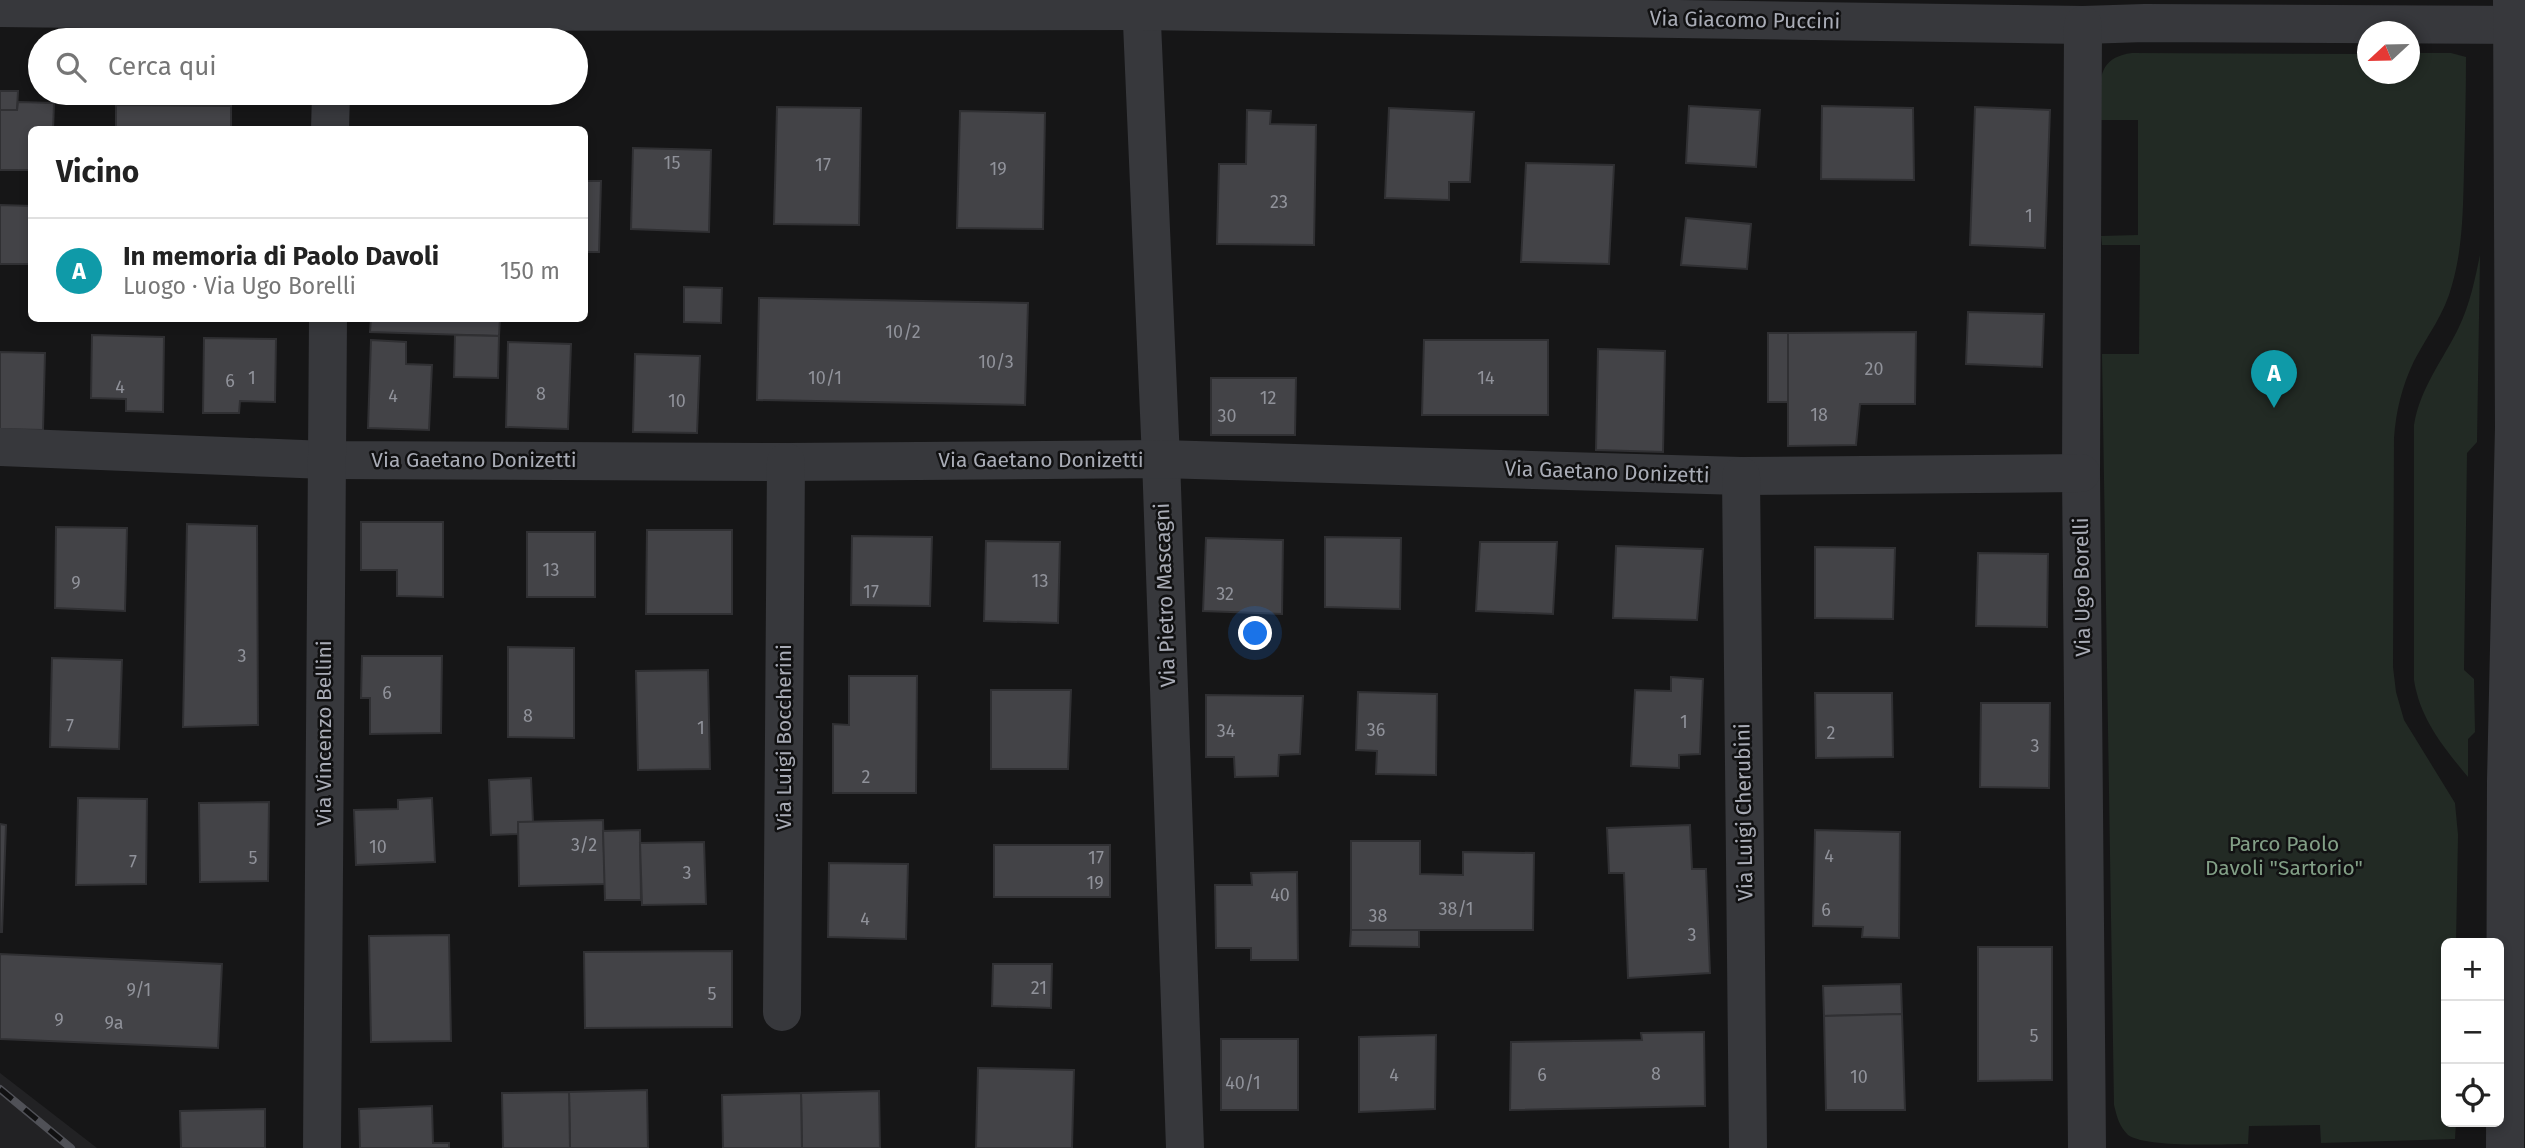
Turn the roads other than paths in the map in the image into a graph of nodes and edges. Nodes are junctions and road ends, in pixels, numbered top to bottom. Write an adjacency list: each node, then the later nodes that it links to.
1 (1141, 5): 5 (street, Via Giacomo Puccini); 6 (street, Via Giacomo Puccini); 12 (street, Via Pietro Mascagni)
2 (0, 8): 6 (street, Via Giacomo Puccini)
3 (2145, 12): 4 (street, Via Giacomo Puccini); 5 (street, Via Giacomo Puccini)
4 (2516, 17): 10 (street)
5 (2083, 25): 15 (street, Via Ugo Borelli)
6 (331, 26)
7 (331, 105): 8 (street)
8 (330, 126)
9 (328, 322): 13 (street, Via Vincenzo Bellini)
10 (2519, 428): 17 (street)
11 (0, 447): 13 (street, Via Gaetano Donizetti)
12 (1161, 459): 14 (street, Via Gaetano Donizetti); 16 (street, Via Gaetano Donizetti); 20 (street, Via Pietro Mascagni)
13 (326, 460): 14 (street, Via Gaetano Donizetti); 19 (street, Via Vincenzo Bellini)
14 (786, 462): 18 (street, Via Luigi Boccherini)
15 (2081, 473): 16 (street, Via Gaetano Donizetti); 22 (street, Via Ugo Borelli)
16 (1741, 476): 21 (street, Via Luigi Cherubini)
17 (2516, 780): 23 (street)
18 (782, 1012)
19 (322, 1148)
20 (1185, 1148)
21 (1748, 1148)
22 (2087, 1148)
23 (2505, 1148)

